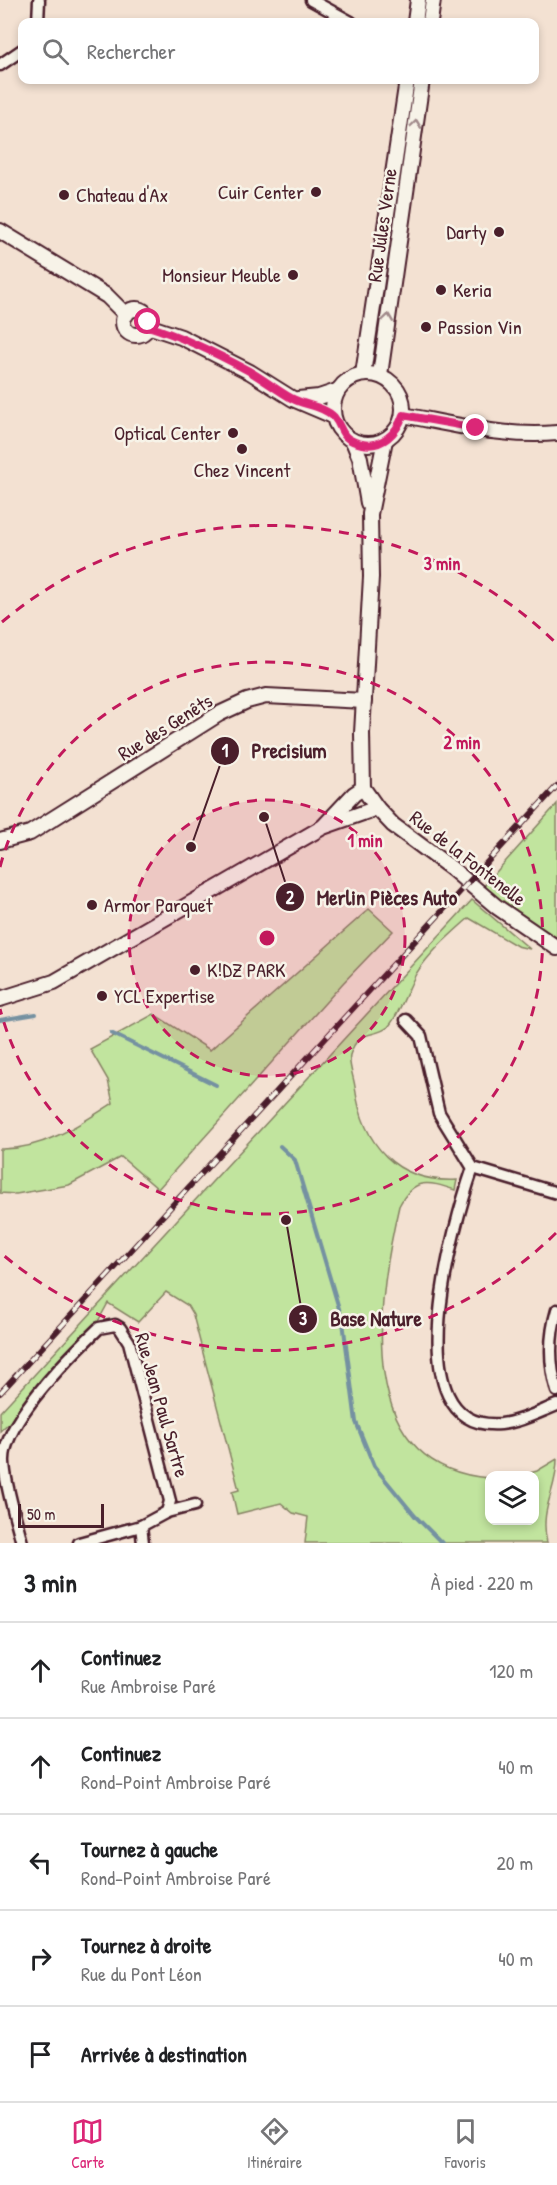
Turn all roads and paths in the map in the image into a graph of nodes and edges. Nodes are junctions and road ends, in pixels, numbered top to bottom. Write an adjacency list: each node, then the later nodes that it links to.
1 (39, 0): 5 (street)
2 (311, 0): 6 (street)
3 (418, 0): 7 (street)
4 (434, 0): 8 (street)
5 (39, 18)
6 (344, 18)
7 (416, 18)
8 (431, 18)
9 (18, 53): 10 (street)
10 (0, 65)
11 (406, 84): 14 (street, Rue Jules Verne)
12 (421, 84): 15 (street, Rue Jules Verne, one-way to 12)
13 (0, 231): 17 (street)
14 (363, 374): 15 (street); 16 (street)
15 (380, 375): 18 (street)
16 (338, 391): 17 (street); 19 (street)
17 (293, 399): 19 (street)
18 (403, 415): 20 (street); 21 (street)
19 (333, 417): 22 (street)
20 (557, 433)
21 (385, 440): 22 (street); 23 (street)
22 (353, 441): 23 (street)
23 (370, 514): 24 (street)
24 (364, 701): 25 (street); 28 (street, Rue des Genêts)
25 (363, 788): 26 (street, Rue de la Fontenelle); 27 (street)
26 (377, 808): 27 (street); 29 (street, Rue de la Fontenelle)
27 (324, 826): 30 (street)
28 (0, 841)
29 (557, 948)
30 (0, 999)
31 (406, 1020): 32 (street)
32 (473, 1168): 33 (street); 36 (street)
33 (557, 1193)
34 (557, 1310): 35 (street)
35 (557, 1391)
36 (557, 1405)
37 (195, 1505): 38 (street)
38 (167, 1512): 39 (street); 40 (street, Rue Jean Paul Sartre)
39 (141, 1526): 41 (street); 42 (street)
40 (22, 1543)
41 (79, 1543)
42 (143, 1543)

